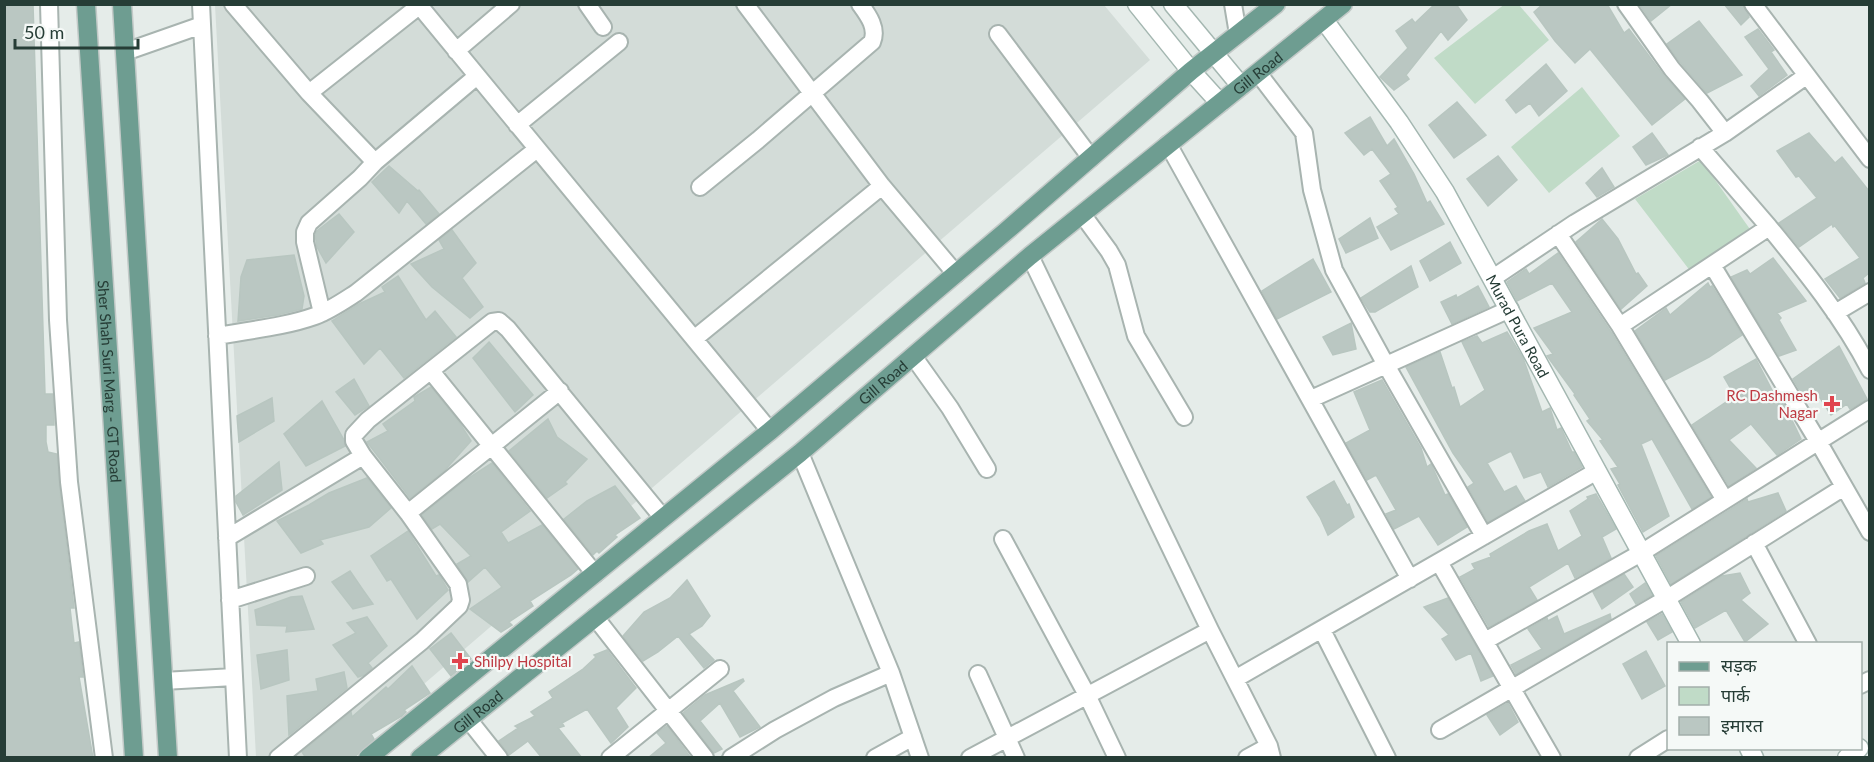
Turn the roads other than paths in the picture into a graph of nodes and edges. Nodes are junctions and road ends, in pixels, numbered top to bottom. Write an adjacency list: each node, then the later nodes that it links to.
1 (49, 4): 111 (street)
2 (86, 4): 112 (main road, Sher Shah Suri Marg - GT Road)
3 (122, 4): 25 (main road)
4 (201, 4): 19 (street)
5 (232, 4): 32 (street)
6 (511, 4): 24 (street)
7 (587, 4): 20 (street)
8 (745, 4): 33 (street)
9 (861, 4): 33 (street)
10 (1137, 4): 27 (street)
11 (1173, 4): 26 (street)
12 (1233, 4): 22 (street)
13 (1276, 4): 22 (main road)
14 (1343, 4): 18 (main road, Gill Road)
15 (1626, 4): 36 (street)
16 (1753, 4): 30 (street)
17 (419, 5): 24 (street); 32 (street)
18 (1324, 20): 28 (main road, Gill Road); 51 (street, Murad Pura Road)
19 (202, 25): 25 (street); 57 (street)
20 (603, 27)
21 (998, 34): 40 (street)
22 (1238, 34): 26 (main road)
23 (619, 42): 35 (street)
24 (456, 51): 29 (street)
25 (125, 52): 101 (main road)
26 (1213, 53): 27 (main road); 31 (street)
27 (1191, 71): 34 (street); 40 (main road)
28 (1258, 73): 31 (main road, Gill Road); 60 (street)
29 (477, 76): 35 (street); 42 (street)
30 (1806, 76): 36 (street); 41 (street)
31 (1241, 86): 34 (main road, Gill Road)
32 (309, 93): 42 (street)
33 (811, 94): 43 (street); 44 (street)
34 (1220, 103): 37 (main road, Gill Road)
35 (518, 125): 39 (street)
36 (1725, 133): 38 (street)
37 (1168, 144): 45 (main road, Gill Road); 64 (street)
38 (1700, 147): 46 (street); 47 (street)
39 (537, 149): 54 (street); 58 (street)
40 (1091, 158): 50 (main road)
41 (1869, 159)
42 (375, 162): 54 (street)
43 (882, 186): 50 (street); 58 (street)
44 (700, 187)
45 (1082, 214): 48 (main road, Gill Road); 66 (street)
46 (1769, 227): 49 (street); 55 (street)
47 (1558, 234): 51 (street); 56 (street)
48 (1030, 256): 59 (main road, Gill Road); 91 (street)
49 (1712, 265): 56 (street); 68 (street)
50 (956, 274): 67 (main road)
51 (1493, 278): 53 (street, Murad Pura Road)
52 (1869, 292): 55 (street)
53 (1510, 309): 60 (street); 73 (street, Murad Pura Road)
54 (322, 313): 57 (street)
55 (1835, 314): 61 (street)
56 (1620, 326): 75 (street)
57 (218, 336): 80 (street)
58 (694, 339): 67 (street)
59 (913, 356): 70 (main road, Gill Road); 72 (street)
60 (1386, 365): 64 (street); 79 (street)
61 (1869, 370)
62 (431, 371): 63 (street); 69 (street); 71 (street)
63 (560, 391): 69 (street); 77 (street)
64 (1311, 399): 87 (street)
65 (1869, 409): 68 (street)
66 (1184, 417)
67 (770, 431): 77 (main road)
68 (1819, 442): 74 (street); 75 (street)
69 (492, 446): 76 (street); 85 (street)
70 (800, 453): 90 (main road, Gill Road); 97 (street)
71 (363, 456): 76 (street); 80 (street)
72 (987, 470)
73 (1597, 471): 79 (street); 83 (street, Murad Pura Road)
74 (1844, 487): 78 (street); 82 (street)
75 (1725, 500): 83 (street)
76 (408, 513): 115 (street)
77 (663, 518): 85 (main road)
78 (1869, 532)
79 (1484, 537): 84 (street)
80 (227, 538): 89 (street)
81 (1003, 539): 103 (street)
82 (1754, 543): 88 (street); 95 (street)
83 (1641, 553): 88 (street, Murad Pura Road); 93 (street)
84 (1439, 562): 87 (street); 93 (street)
85 (595, 574): 116 (main road)
86 (306, 576): 89 (street)
87 (1410, 579): 92 (street)
88 (1666, 599): 94 (street, Murad Pura Road); 102 (street)
89 (231, 600): 99 (street)
90 (595, 617): 104 (street); 105 (main road, Gill Road)
91 (1210, 630): 100 (street); 103 (street)
92 (1322, 630): 100 (street); 128 (street)
93 (1485, 641): 102 (street)
94 (1690, 642)
95 (1807, 642)
96 (720, 669): 104 (street)
97 (891, 673): 107 (street); 121 (street)
98 (978, 674): 108 (street)
99 (234, 676): 101 (street); 114 (street)
100 (1235, 679): 110 (street)
101 (163, 681): 113 (main road)
102 (1512, 689): 106 (street); 129 (street)
103 (1087, 695): 108 (street); 126 (street)
104 (669, 709): 119 (street); 120 (street)
105 (468, 719): 117 (main road, Gill Road); 118 (street)
106 (1440, 730)
107 (913, 737): 122 (street); 123 (street)
108 (1006, 738): 124 (street); 125 (street)
109 (1667, 740): 130 (street)
110 (1270, 752): 127 (street)
111 (104, 758)
112 (134, 758)
113 (168, 758)
114 (238, 758)
115 (278, 758)
116 (368, 758)
117 (420, 758)
118 (498, 758)
119 (610, 758)
120 (705, 758)
121 (731, 758)
122 (875, 758)
123 (920, 758)
124 (970, 758)
125 (1016, 758)
126 (1117, 758)
127 (1247, 758)
128 (1387, 758)
129 (1552, 758)
130 (1638, 758)

